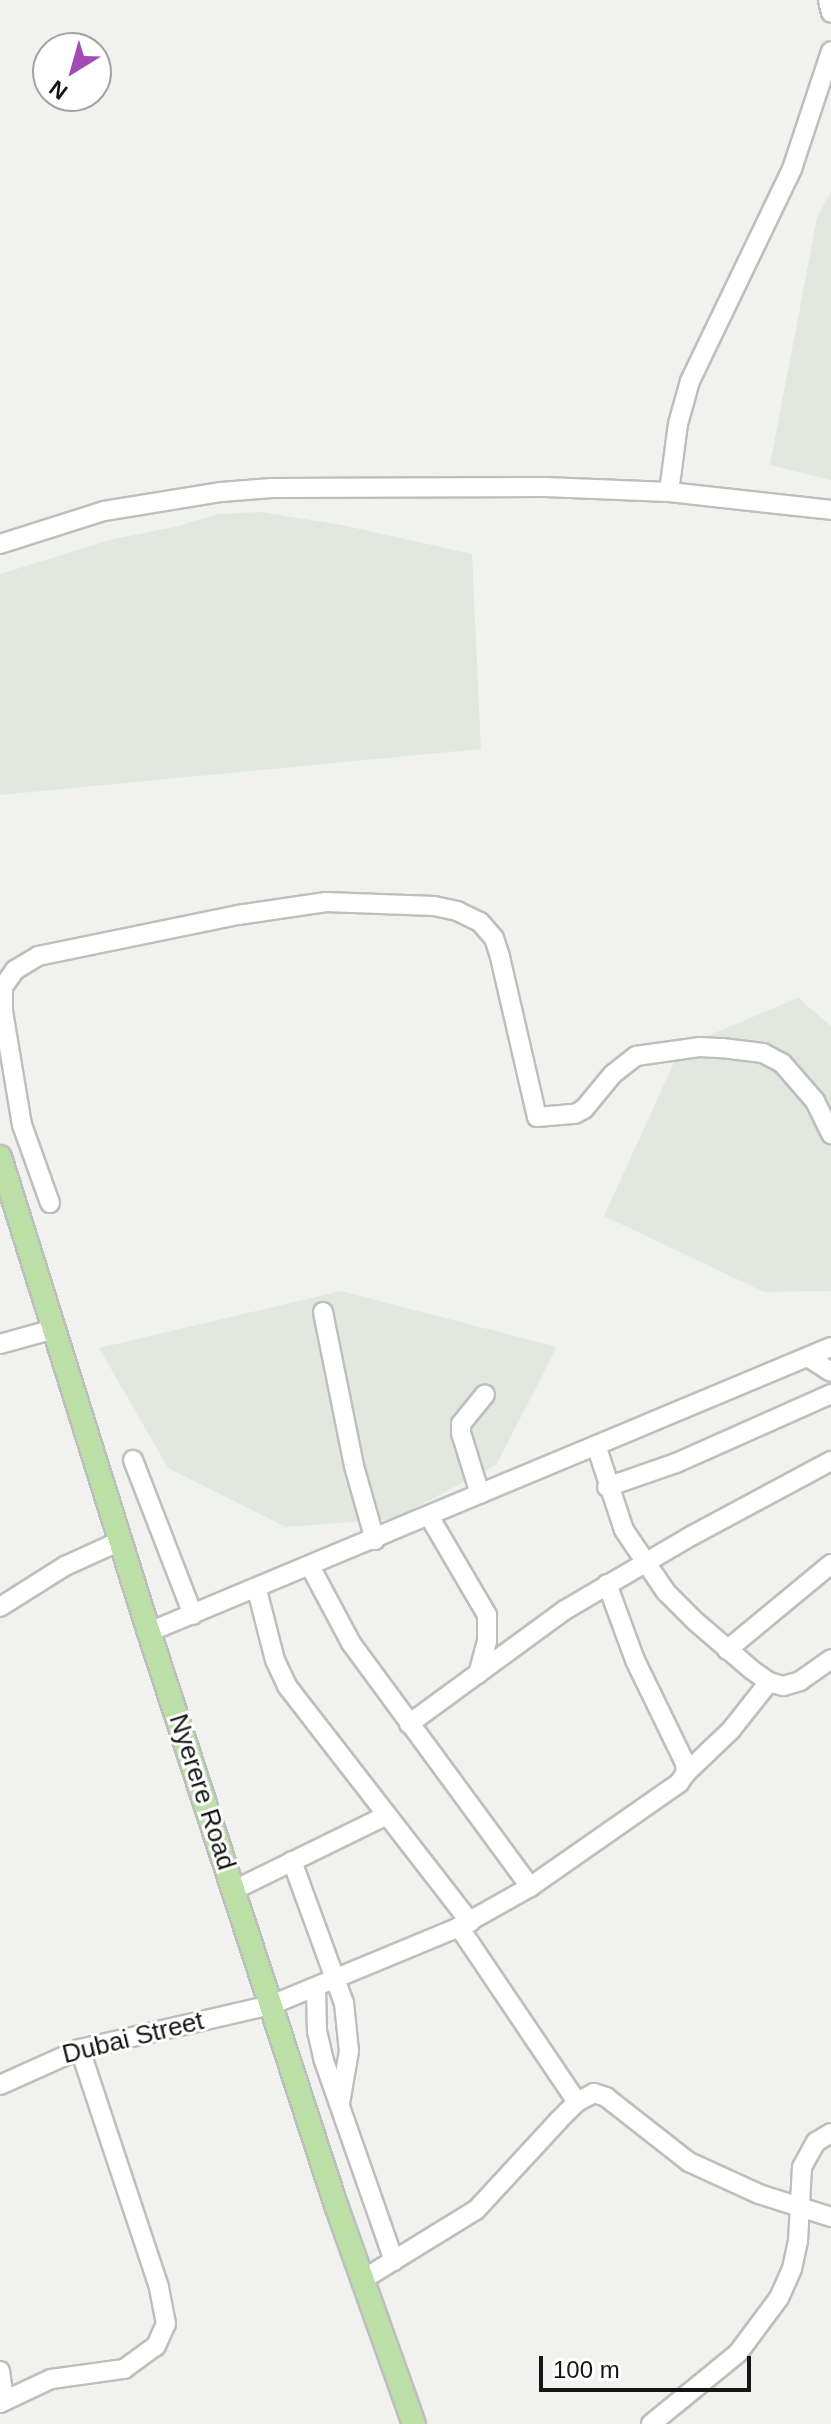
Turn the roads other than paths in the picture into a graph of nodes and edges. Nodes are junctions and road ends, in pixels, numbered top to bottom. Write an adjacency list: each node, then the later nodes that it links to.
1 (828, 0): 2 (street)
2 (831, 13)
3 (831, 51): 4 (street)
4 (669, 492): 5 (street); 6 (street)
5 (831, 510)
6 (0, 544)
7 (831, 1134): 9 (street)
8 (0, 1157): 11 (main road, Nyerere Road)
9 (50, 1203)
10 (323, 1312): 24 (street)
11 (54, 1329): 12 (street); 25 (main road, Nyerere Road)
12 (0, 1344)
13 (831, 1347): 14 (street)
14 (808, 1357): 15 (street); 18 (street)
15 (831, 1372)
16 (485, 1394): 22 (street)
17 (831, 1394): 21 (street)
18 (596, 1445): 21 (street); 22 (street)
19 (133, 1460): 32 (street)
20 (831, 1461): 26 (street)
21 (607, 1487): 26 (street)
22 (480, 1494): 23 (street)
23 (429, 1516): 24 (street); 36 (street)
24 (375, 1540): 28 (street)
25 (120, 1541): 31 (street); 33 (main road, Nyerere Road)
26 (644, 1563): 29 (street); 34 (street)
27 (831, 1564): 34 (street)
28 (311, 1568): 30 (street); 38 (street)
29 (607, 1584): 36 (street); 39 (street)
30 (257, 1590): 32 (street); 40 (street)
31 (0, 1607)
32 (193, 1615): 33 (street)
33 (149, 1632): 43 (main road, Nyerere Road)
34 (727, 1650): 37 (street)
35 (831, 1659): 37 (street)
36 (478, 1674): 38 (street)
37 (769, 1682): 39 (street, Dubai Street)
38 (409, 1724): 42 (street)
39 (686, 1773): 42 (street, Dubai Street)
40 (387, 1815): 41 (street); 44 (street)
41 (292, 1861): 43 (street); 45 (street)
42 (530, 1887): 44 (street, Dubai Street)
43 (234, 1890): 47 (main road, Nyerere Road)
44 (465, 1924): 45 (street, Dubai Street); 50 (street)
45 (339, 1980): 46 (street, Dubai Street); 51 (street)
46 (316, 1988): 47 (street, Dubai Street); 51 (street)
47 (271, 2005): 48 (street, Dubai Street); 56 (main road, Nyerere Road)
48 (80, 2049): 49 (street, Dubai Street); 58 (street)
49 (0, 2085)
50 (577, 2102): 53 (street); 55 (street)
51 (340, 2104): 55 (street)
52 (831, 2133): 53 (street)
53 (800, 2210): 54 (street); 60 (street)
54 (831, 2217)
55 (394, 2261): 56 (street)
56 (362, 2280): 59 (main road, Nyerere Road)
57 (0, 2371): 58 (street)
58 (0, 2401)
59 (414, 2424)
60 (651, 2424)

